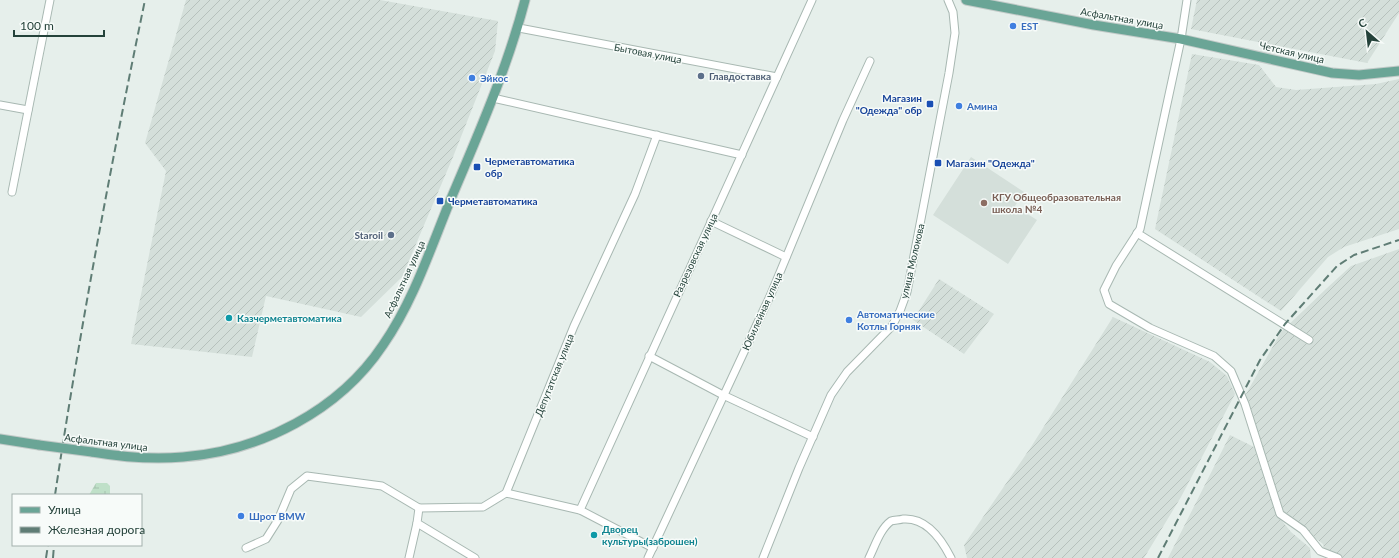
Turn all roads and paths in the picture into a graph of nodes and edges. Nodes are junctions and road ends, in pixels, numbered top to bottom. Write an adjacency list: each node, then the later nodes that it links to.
1 (50, 0): 14 (street)
2 (526, 0): 7 (main road, Асфальтная улица)
3 (812, 0): 11 (street, Разрезовская улица)
4 (948, 0): 24 (street, улица Молокова)
5 (966, 0): 8 (main road, Асфальтная улица)
6 (1187, 0): 8 (street)
7 (519, 28): 11 (street, Бытовая улица); 12 (main road, Асфальтная улица)
8 (1181, 39): 10 (main road, Четская улица); 19 (street)
9 (870, 61): 20 (street, Юбилейная улица)
10 (1399, 70)
11 (777, 77): 16 (street, Разрезовская улица)
12 (493, 98): 15 (street); 25 (main road, Асфальтная улица, bridge)
13 (0, 105): 14 (street)
14 (28, 110): 17 (street)
15 (656, 135): 16 (street); 26 (street, Депутатская улица)
16 (742, 154): 18 (street, Разрезовская улица)
17 (12, 192)
18 (711, 221): 20 (street); 22 (street, Разрезовская улица)
19 (1137, 233): 21 (street); 38 (street)
20 (786, 257): 23 (street, Юбилейная улица)
21 (1309, 340)
22 (649, 356): 23 (street); 28 (street, Разрезовская улица)
23 (723, 395): 24 (street); 31 (street, Юбилейная улица)
24 (813, 437): 35 (street, улица Молокова)
25 (0, 439)
26 (506, 493): 27 (street); 28 (street)
27 (419, 508): 29 (street); 30 (street)
28 (580, 510): 31 (street)
29 (417, 523): 32 (street); 33 (street)
30 (246, 548)
31 (653, 548): 34 (street, Юбилейная улица)
32 (409, 558)
33 (475, 558)
34 (648, 558)
35 (763, 558)
36 (869, 558): 37 (street)
37 (951, 558)
38 (1338, 558)

